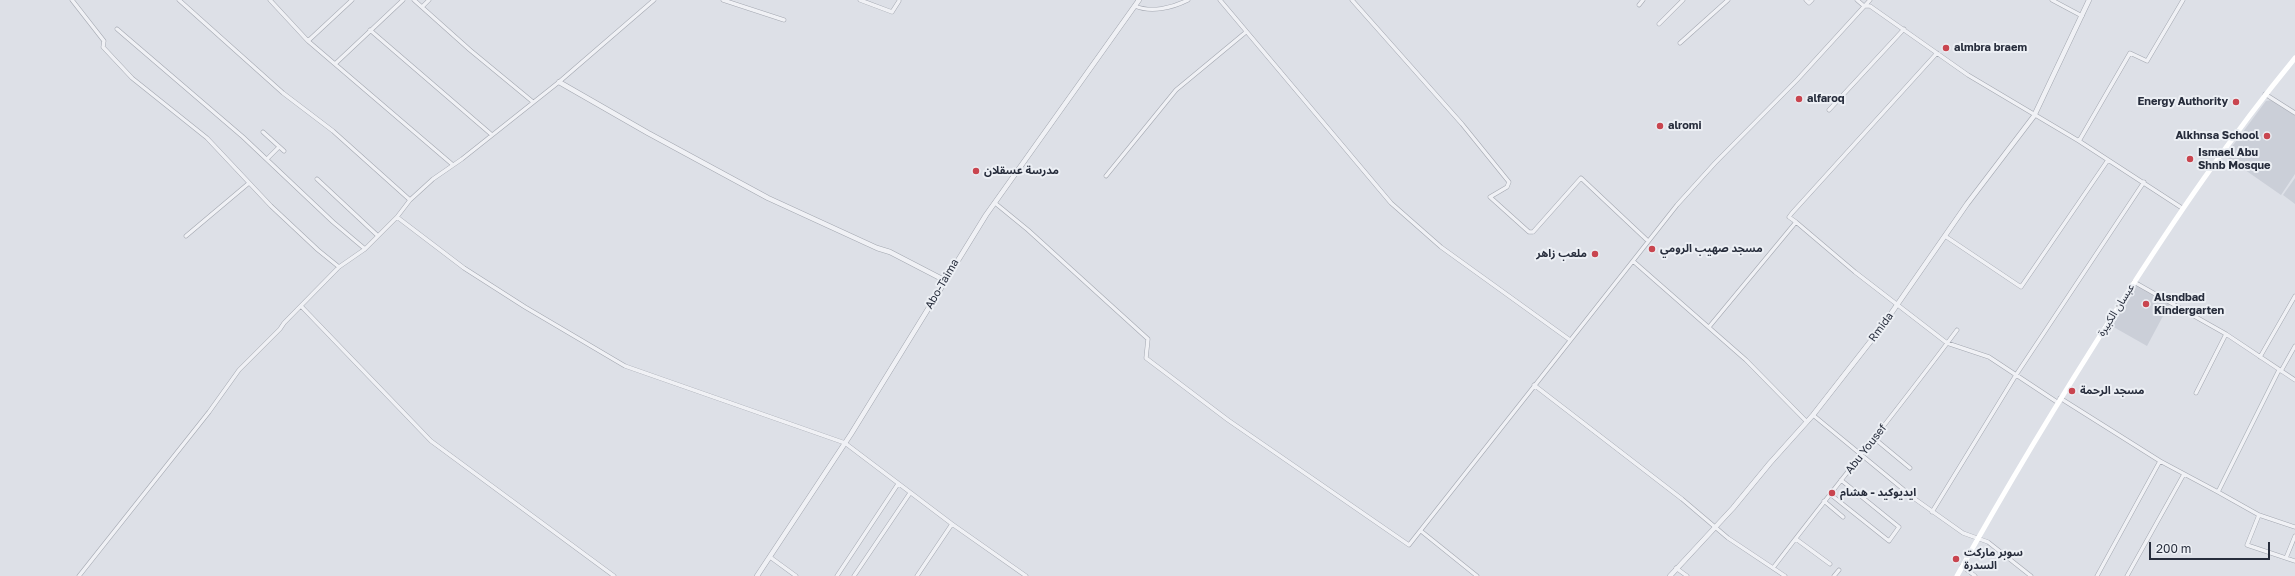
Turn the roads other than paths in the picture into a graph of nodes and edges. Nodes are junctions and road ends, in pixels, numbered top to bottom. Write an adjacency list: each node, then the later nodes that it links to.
1 (72, 0): 59 (street)
2 (179, 0): 60 (street)
3 (270, 0): 37 (street)
4 (352, 0): 37 (street)
5 (403, 0): 34 (street)
6 (414, 0): 27 (street)
7 (429, 0): 27 (street)
8 (654, 0): 42 (street)
9 (724, 0): 31 (street)
10 (860, 0): 25 (street)
11 (1139, 0): 28 (street, Abo-Taima)
12 (1188, 0): 28 (street)
13 (1220, 0): 36 (street)
14 (1352, 0): 68 (street)
15 (1643, 0): 26 (street)
16 (1683, 0): 32 (street)
17 (1728, 0): 38 (street)
18 (1806, 0): 19 (street)
19 (1812, 0)
20 (1857, 0): 29 (street)
21 (1870, 0): 29 (street)
22 (2052, 0): 30 (street)
23 (2089, 0): 30 (street, Rmida)
24 (2183, 0): 50 (street)
25 (899, 1)
26 (1639, 5)
27 (422, 6): 44 (street)
28 (1135, 6): 61 (street, Abo-Taima)
29 (1864, 6): 35 (street); 68 (street)
30 (2082, 16): 47 (street, Rmida)
31 (784, 20)
32 (1659, 24)
33 (117, 28): 53 (street)
34 (370, 30): 41 (street); 49 (street)
35 (1904, 30): 39 (street); 45 (street)
36 (1246, 32): 56 (street); 80 (street)
37 (308, 41): 41 (street)
38 (1680, 43)
39 (1937, 53): 47 (street); 64 (street)
40 (2295, 58): 43 (main road, عبسان الكبيرة)
41 (334, 64): 55 (street)
42 (559, 82): 44 (street); 72 (street)
43 (2265, 94): 46 (street); 62 (main road, عبسان الكبيرة)
44 (533, 102): 49 (street)
45 (1829, 110)
46 (2295, 114)
47 (2034, 116): 50 (street); 67 (street, Rmida)
48 (263, 132): 51 (street)
49 (492, 135): 55 (street)
50 (2079, 141): 54 (street)
51 (279, 147): 52 (street); 53 (street)
52 (284, 151)
53 (267, 159): 69 (street)
54 (2108, 160): 58 (street); 67 (street)
55 (453, 166): 60 (street)
56 (1106, 176)
57 (317, 178): 65 (street)
58 (2144, 182): 62 (street); 85 (street)
59 (249, 183): 66 (street); 71 (street)
60 (410, 200): 63 (street)
61 (995, 203): 72 (street, Abo-Taima); 110 (street)
62 (2182, 208): 73 (main road, عبسان الكبيرة)
63 (397, 217): 65 (street); 93 (street)
64 (1796, 222): 75 (street); 77 (street)
65 (377, 235): 69 (street)
66 (186, 236)
67 (1945, 236): 75 (street, Rmida)
68 (1648, 241): 70 (street)
69 (365, 249): 71 (street)
70 (1633, 261): 77 (street); 80 (street)
71 (339, 267): 76 (street)
72 (944, 280): 93 (street, Abo-Taima)
73 (2134, 282): 79 (street); 89 (main road, عبسان الكبيرة)
74 (2295, 296): 83 (street)
75 (1897, 304): 81 (street); 90 (street, Rmida)
76 (301, 306): 122 (street); 123 (street)
77 (1708, 327): 91 (street)
78 (1957, 330): 81 (street, Abu Yousef)
79 (2226, 334): 83 (street); 88 (street)
80 (1570, 340): 87 (street)
81 (1948, 343): 85 (street); 92 (street, Abu Yousef)
82 (2295, 346): 84 (street)
83 (2260, 357): 84 (street)
84 (2280, 370): 86 (street); 101 (street)
85 (2016, 376): 89 (street); 104 (street)
86 (2295, 380)
87 (1534, 385): 109 (street); 110 (street)
88 (2196, 393)
89 (2058, 400): 95 (street); 112 (main road, عبسان الكبيرة)
90 (1813, 415): 91 (street, Rmida); 94 (street)
91 (1807, 422): 109 (street, Rmida)
92 (1875, 438): 94 (street, Abu Yousef); 96 (street)
93 (845, 443): 99 (street); 114 (street, Abo-Taima)
94 (1862, 457): 98 (street, Abu Yousef); 104 (street)
95 (2160, 461): 97 (street); 138 (street)
96 (1910, 468)
97 (2184, 474): 101 (street); 139 (street)
98 (1841, 480): 102 (street, Abu Yousef); 102 (street)
99 (898, 484): 100 (street); 126 (street)
100 (910, 492): 107 (street); 127 (street)
101 (2218, 492): 105 (street)
102 (1830, 494): 103 (street, Abu Yousef)
103 (1824, 501): 106 (street); 113 (street, Abu Yousef)
104 (1932, 512): 112 (street)
105 (2259, 515): 108 (street); 115 (street)
106 (1843, 517)
107 (952, 524): 128 (street); 129 (street)
108 (2295, 527)
109 (1715, 528): 119 (street, Rmida); 120 (street)
110 (1421, 531): 130 (street)
111 (2295, 536): 115 (street)
112 (1978, 538): 118 (main road, عبسان الكبيرة); 137 (street)
113 (1796, 539): 117 (street); 120 (street, Abu Yousef)
114 (770, 557): 124 (street, Abo-Taima); 125 (street)
115 (2286, 558): 116 (street)
116 (2295, 561)
117 (1830, 564)
118 (1962, 566): 135 (main road, عبسان الكبيرة); 136 (street)
119 (1676, 568): 131 (street, Rmida); 132 (street)
120 (1773, 568): 133 (street)
121 (1839, 570): 134 (street)
122 (79, 576)
123 (614, 576)
124 (757, 576)
125 (796, 576)
126 (837, 576)
127 (854, 576)
128 (917, 576)
129 (1026, 576)
130 (1477, 576)
131 (1670, 576)
132 (1687, 576)
133 (1785, 576)
134 (1834, 576)
135 (1957, 576)
136 (1975, 576)
137 (2031, 576)
138 (2097, 576)
139 (2128, 576)

